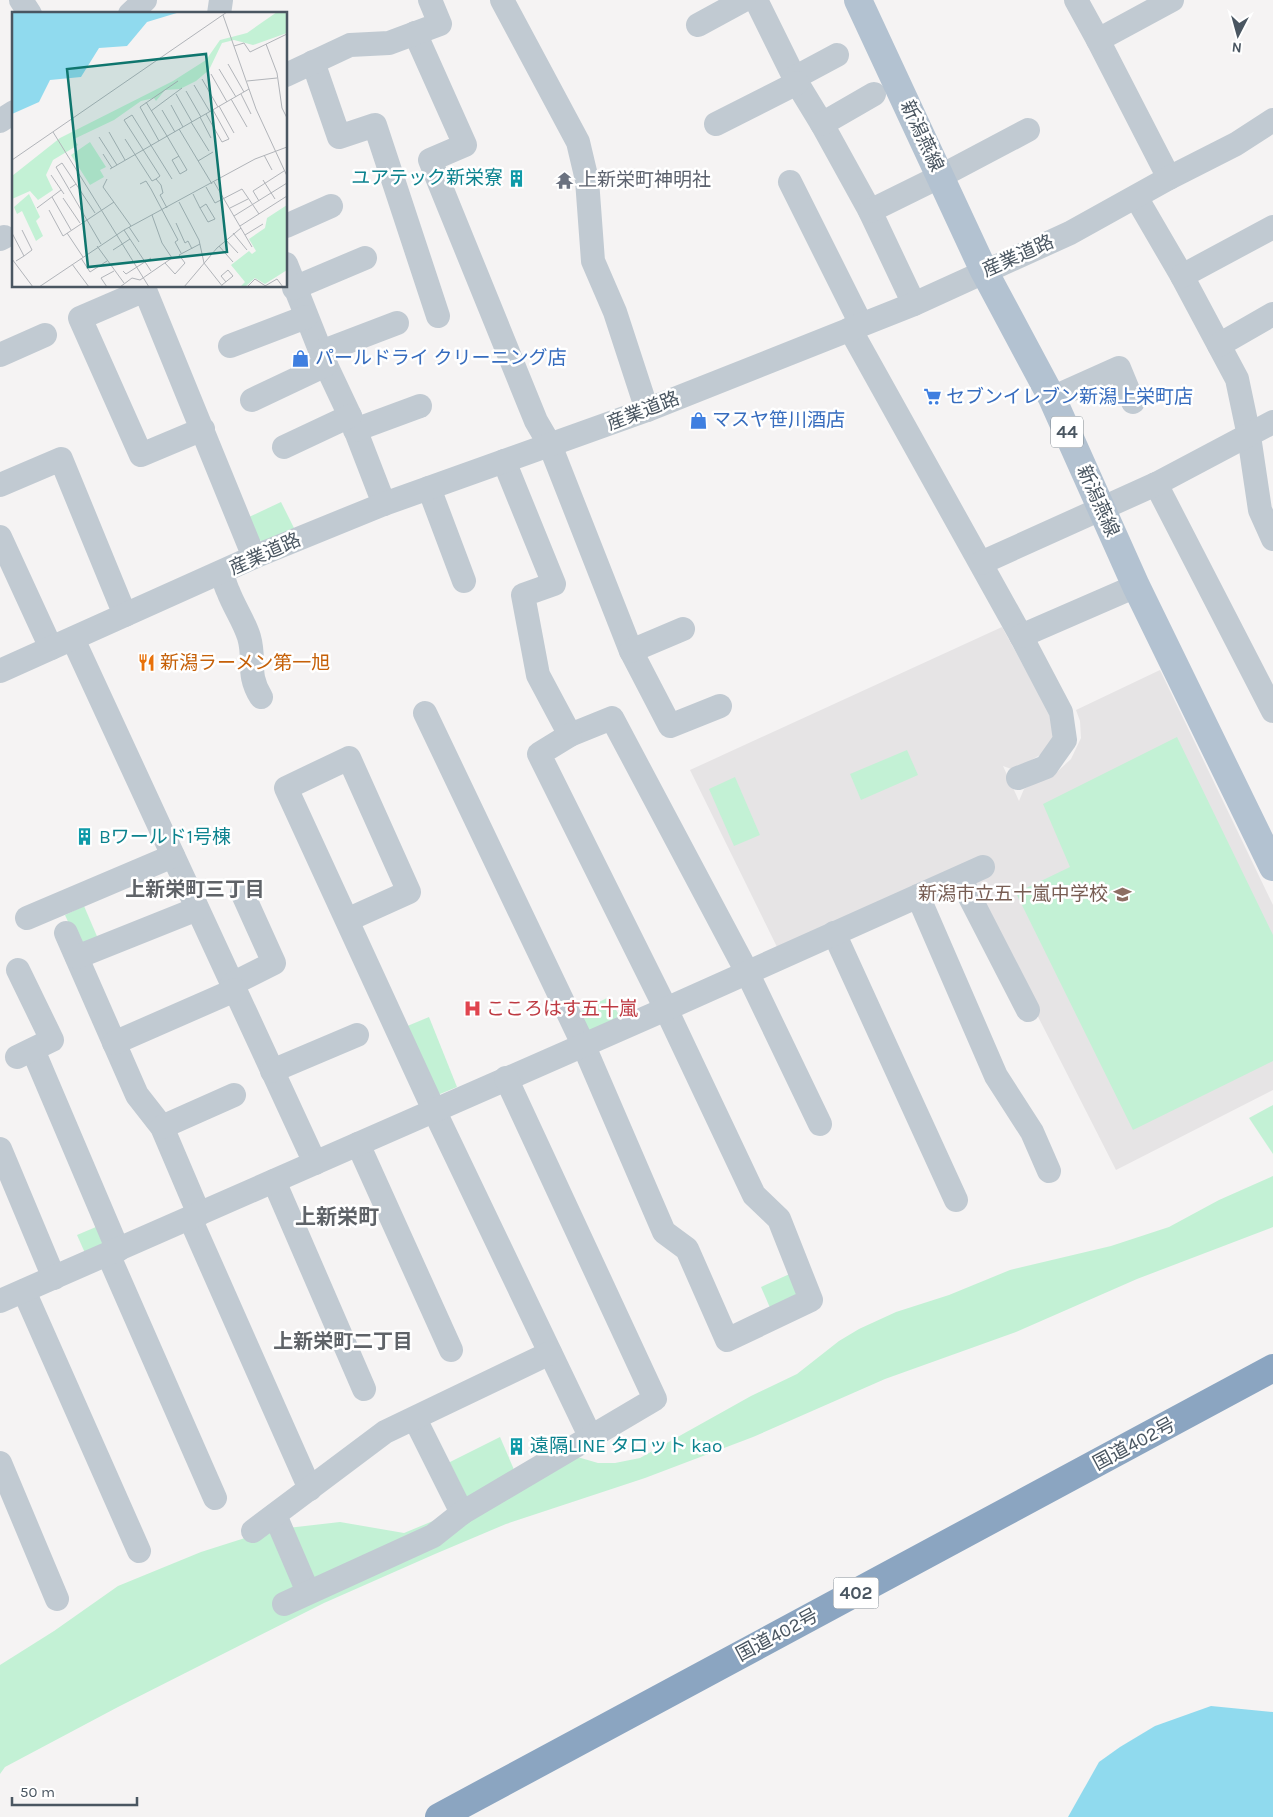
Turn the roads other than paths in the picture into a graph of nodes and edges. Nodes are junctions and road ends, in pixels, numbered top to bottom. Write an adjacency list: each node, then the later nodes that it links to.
1 (21, 0): 10 (street)
2 (145, 0): 11 (street)
3 (430, 0): 13 (street)
4 (502, 0): 52 (street)
5 (744, 0): 12 (street)
6 (756, 0): 18 (street)
7 (858, 0): 24 (main road, 新潟燕線 / 44)
8 (1076, 0): 14 (street)
9 (1172, 0): 14 (street)
10 (29, 12)
11 (132, 12)
12 (698, 25)
13 (415, 33): 16 (street); 57 (street)
14 (1098, 40): 25 (street)
15 (837, 55): 18 (street)
16 (313, 62): 17 (street); 39 (street)
17 (288, 74)
18 (796, 81): 21 (street); 22 (street)
19 (874, 94): 22 (street)
20 (1273, 120): 25 (street, 産業道路)
21 (716, 124)
22 (822, 124): 29 (street)
23 (1028, 130): 24 (street)
24 (941, 176): 29 (street); 34 (main road, 新潟燕線 / 44)
25 (1169, 178): 27 (street, 産業道路)
26 (790, 182): 42 (street)
27 (1136, 198): 34 (street, 産業道路); 35 (street)
28 (331, 206): 30 (street)
29 (870, 211): 37 (street)
30 (288, 225)
31 (1273, 227): 35 (street)
32 (365, 258): 36 (street)
33 (288, 270): 36 (street)
34 (984, 271): 37 (street, 産業道路); 48 (main road, 新潟燕線 / 44)
35 (1182, 276): 44 (street)
36 (294, 288): 40 (street)
37 (914, 304): 42 (street, 産業道路)
38 (1273, 314): 44 (street)
39 (438, 316)
40 (306, 317): 45 (street); 47 (street)
41 (397, 323): 47 (street)
42 (855, 327): 52 (street, 産業道路); 68 (street)
43 (45, 335): 46 (street)
44 (1219, 344): 56 (street)
45 (230, 346)
46 (0, 355)
47 (323, 359): 49 (street); 54 (street)
48 (1052, 398): 50 (street); 64 (main road, 新潟燕線 / 44)
49 (252, 400)
50 (1133, 402)
51 (420, 406): 54 (street)
52 (647, 410): 57 (street, 産業道路)
53 (1273, 422): 56 (street)
54 (353, 423): 58 (street); 63 (street)
55 (203, 429): 55 (street); 67 (street)
56 (1248, 436): 60 (street); 66 (street)
57 (550, 445): 59 (street, 産業道路); 77 (street)
58 (284, 447)
59 (504, 461): 62 (street, 産業道路); 83 (street)
60 (1156, 484): 64 (street); 81 (street)
61 (0, 485): 72 (street)
62 (429, 488): 63 (street, 産業道路); 70 (street)
63 (384, 504): 67 (street, 産業道路)
64 (1102, 509): 68 (street); 71 (main road, 新潟燕線 / 44)
65 (0, 537): 76 (street)
66 (1273, 539)
67 (254, 557): 69 (street, 産業道路)
68 (980, 563): 74 (street)
69 (222, 573): 72 (street, 産業道路); 79 (street)
70 (464, 581)
71 (1136, 586): 74 (street); 86 (main road, 新潟燕線 / 44)
72 (125, 615): 75 (street, 産業道路)
73 (683, 629): 77 (street)
74 (1021, 636): 84 (street)
75 (73, 639): 76 (street, 産業道路); 85 (street)
76 (51, 648): 78 (street, 産業道路)
77 (631, 651): 80 (street)
78 (0, 671)
79 (260, 698)
80 (720, 706)
81 (1273, 710)
82 (425, 713): 104 (street)
83 (570, 735): 98 (street); 100 (street)
84 (1018, 778)
85 (173, 856): 91 (street); 92 (street)
86 (1273, 866)
87 (983, 867): 88 (street)
88 (960, 878): 90 (street); 101 (street)
89 (242, 892): 99 (street)
90 (918, 896): 95 (street); 114 (street)
91 (198, 909): 96 (street); 99 (street)
92 (27, 918)
93 (347, 920): 93 (street); 108 (street)
94 (66, 933): 96 (street)
95 (834, 933): 98 (street); 116 (street)
96 (77, 957): 103 (street)
97 (18, 970): 118 (street)
98 (747, 972): 100 (street); 109 (street)
99 (234, 987): 103 (street); 105 (street)
100 (666, 1009): 104 (street); 104 (street)
101 (1028, 1010)
102 (357, 1035): 105 (street)
103 (114, 1043): 110 (street)
104 (583, 1044): 106 (street)
105 (272, 1071): 113 (street)
106 (506, 1078): 108 (street); 127 (street)
107 (234, 1095): 110 (street)
108 (434, 1110): 111 (street); 123 (street)
109 (820, 1124)
110 (162, 1126): 117 (street)
111 (358, 1144): 113 (street); 122 (street)
112 (0, 1149): 119 (street)
113 (315, 1163): 115 (street)
114 (1049, 1171)
115 (274, 1181): 117 (street); 125 (street)
116 (956, 1200)
117 (194, 1216): 118 (street); 129 (street)
118 (113, 1252): 119 (street); 130 (street)
119 (54, 1278): 120 (street)
120 (24, 1291): 121 (street); 134 (street)
121 (0, 1301)
122 (451, 1350)
123 (550, 1354): 126 (street); 127 (street)
124 (1273, 1368): 138 (highway, 国道402号 / 402)
125 (364, 1388)
126 (415, 1419): 129 (street); 131 (street)
127 (590, 1436): 131 (street)
128 (0, 1463): 136 (street)
129 (310, 1489): 132 (street)
130 (215, 1498)
131 (462, 1513): 135 (street)
132 (275, 1515): 133 (street); 135 (street)
133 (253, 1531)
134 (139, 1551)
135 (308, 1592): 137 (street)
136 (58, 1599)
137 (284, 1604)
138 (439, 1817)

